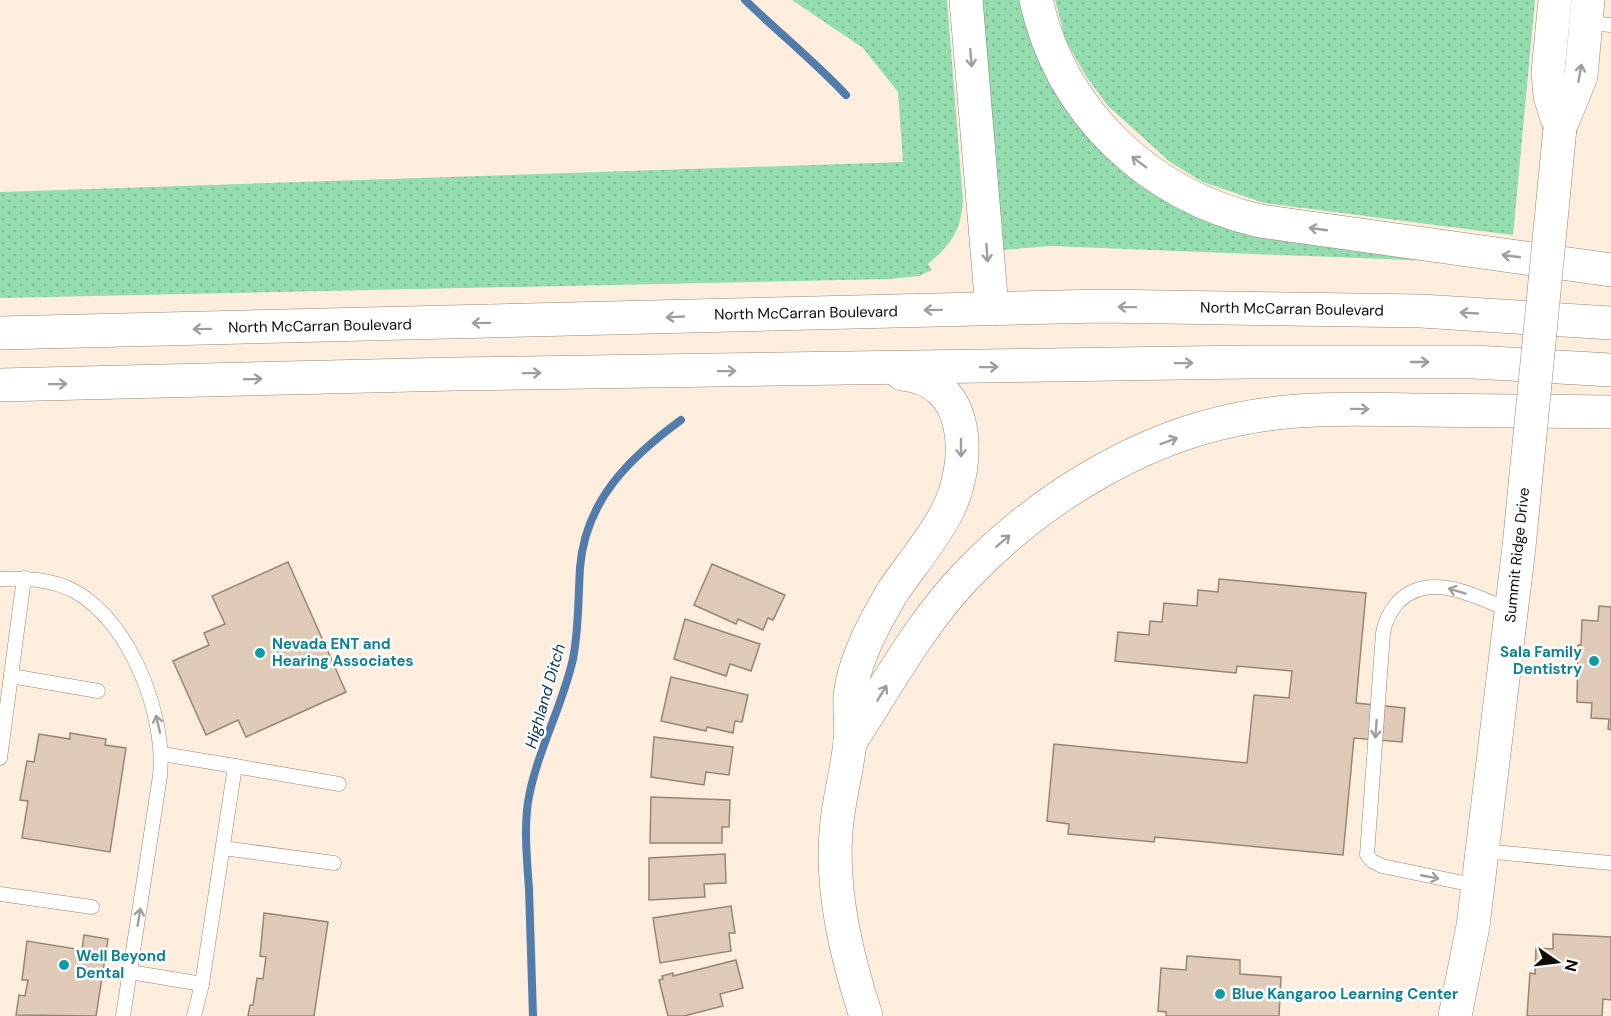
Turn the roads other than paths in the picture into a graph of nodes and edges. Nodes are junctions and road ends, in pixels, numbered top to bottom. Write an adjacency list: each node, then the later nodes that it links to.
1 (966, 0): 7 (main road, one-way to 7)
2 (1036, 0): 6 (main road, one-way to 2)
3 (1555, 0): 5 (main road, Summit Ridge Drive)
4 (1595, 16): 5 (main road, Summit Ridge Drive, one-way to 4)
5 (1560, 128): 16 (main road, Summit Ridge Drive, bridge)
6 (1611, 270)
7 (992, 309): 8 (main road, North McCarran Boulevard, one-way to 7); 9 (main road, North McCarran Boulevard, one-way to 9)
8 (1611, 323)
9 (0, 333)
10 (846, 369): 11 (main road, one-way to 11); 12 (main road, one-way to 10); 19 (main road, one-way to 19)
11 (1611, 370)
12 (0, 386)
13 (1611, 412): 19 (main road, one-way to 13)
14 (24, 578): 15 (lane); 17 (lane); 20 (lane, one-way to 14)
15 (0, 579)
16 (1512, 611): 25 (main road, Summit Ridge Drive); 28 (lane, one-way to 28)
17 (11, 676): 18 (lane); 21 (lane)
18 (98, 691)
19 (850, 742): 35 (main road)
20 (162, 754): 22 (lane); 31 (lane, one-way to 20)
21 (0, 758)
22 (236, 766): 23 (lane); 24 (lane)
23 (339, 784)
24 (223, 848): 26 (lane); 32 (lane)
25 (1483, 851): 27 (lane); 28 (main road, Summit Ridge Drive)
26 (334, 863)
27 (1611, 863)
28 (1478, 886): 36 (main road, Summit Ridge Drive)
29 (0, 894): 30 (lane)
30 (92, 908)
31 (130, 972): 32 (lane); 33 (lane)
32 (202, 984): 34 (lane)
33 (123, 1016)
34 (194, 1016)
35 (866, 1016)
36 (1455, 1016)

